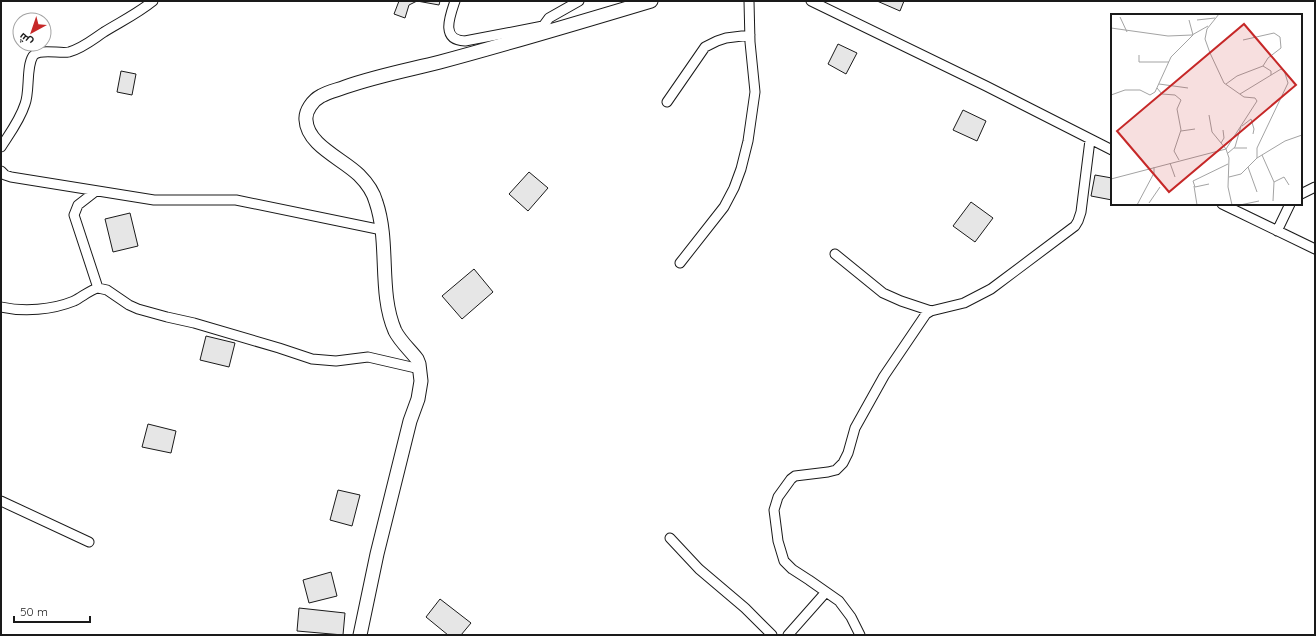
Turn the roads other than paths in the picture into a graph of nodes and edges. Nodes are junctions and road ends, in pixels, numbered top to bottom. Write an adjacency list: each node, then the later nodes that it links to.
1 (153, 1): 11 (street)
2 (455, 1): 7 (street)
3 (580, 1): 7 (street)
4 (651, 1): 7 (main road)
5 (749, 1): 8 (street)
6 (811, 1): 10 (street)
7 (540, 30): 19 (main road)
8 (750, 35): 9 (street); 23 (street)
9 (667, 102)
10 (1090, 140): 12 (street); 26 (street)
11 (1, 147)
12 (1111, 150)
13 (1, 171): 15 (street)
14 (1315, 187): 16 (street)
15 (96, 191): 19 (street); 24 (street)
16 (1302, 194)
17 (1224, 205): 20 (street)
18 (1290, 205): 20 (street)
19 (382, 230): 27 (main road)
20 (1277, 231): 21 (street)
21 (1315, 248)
22 (835, 254): 26 (street)
23 (680, 263)
24 (98, 288): 25 (street); 27 (street)
25 (1, 307)
26 (931, 311): 31 (street)
27 (420, 369): 32 (main road)
28 (1, 501): 30 (street)
29 (670, 538): 33 (street)
30 (89, 542)
31 (826, 592): 34 (street); 35 (street)
32 (360, 635)
33 (772, 635)
34 (788, 635)
35 (860, 635)

